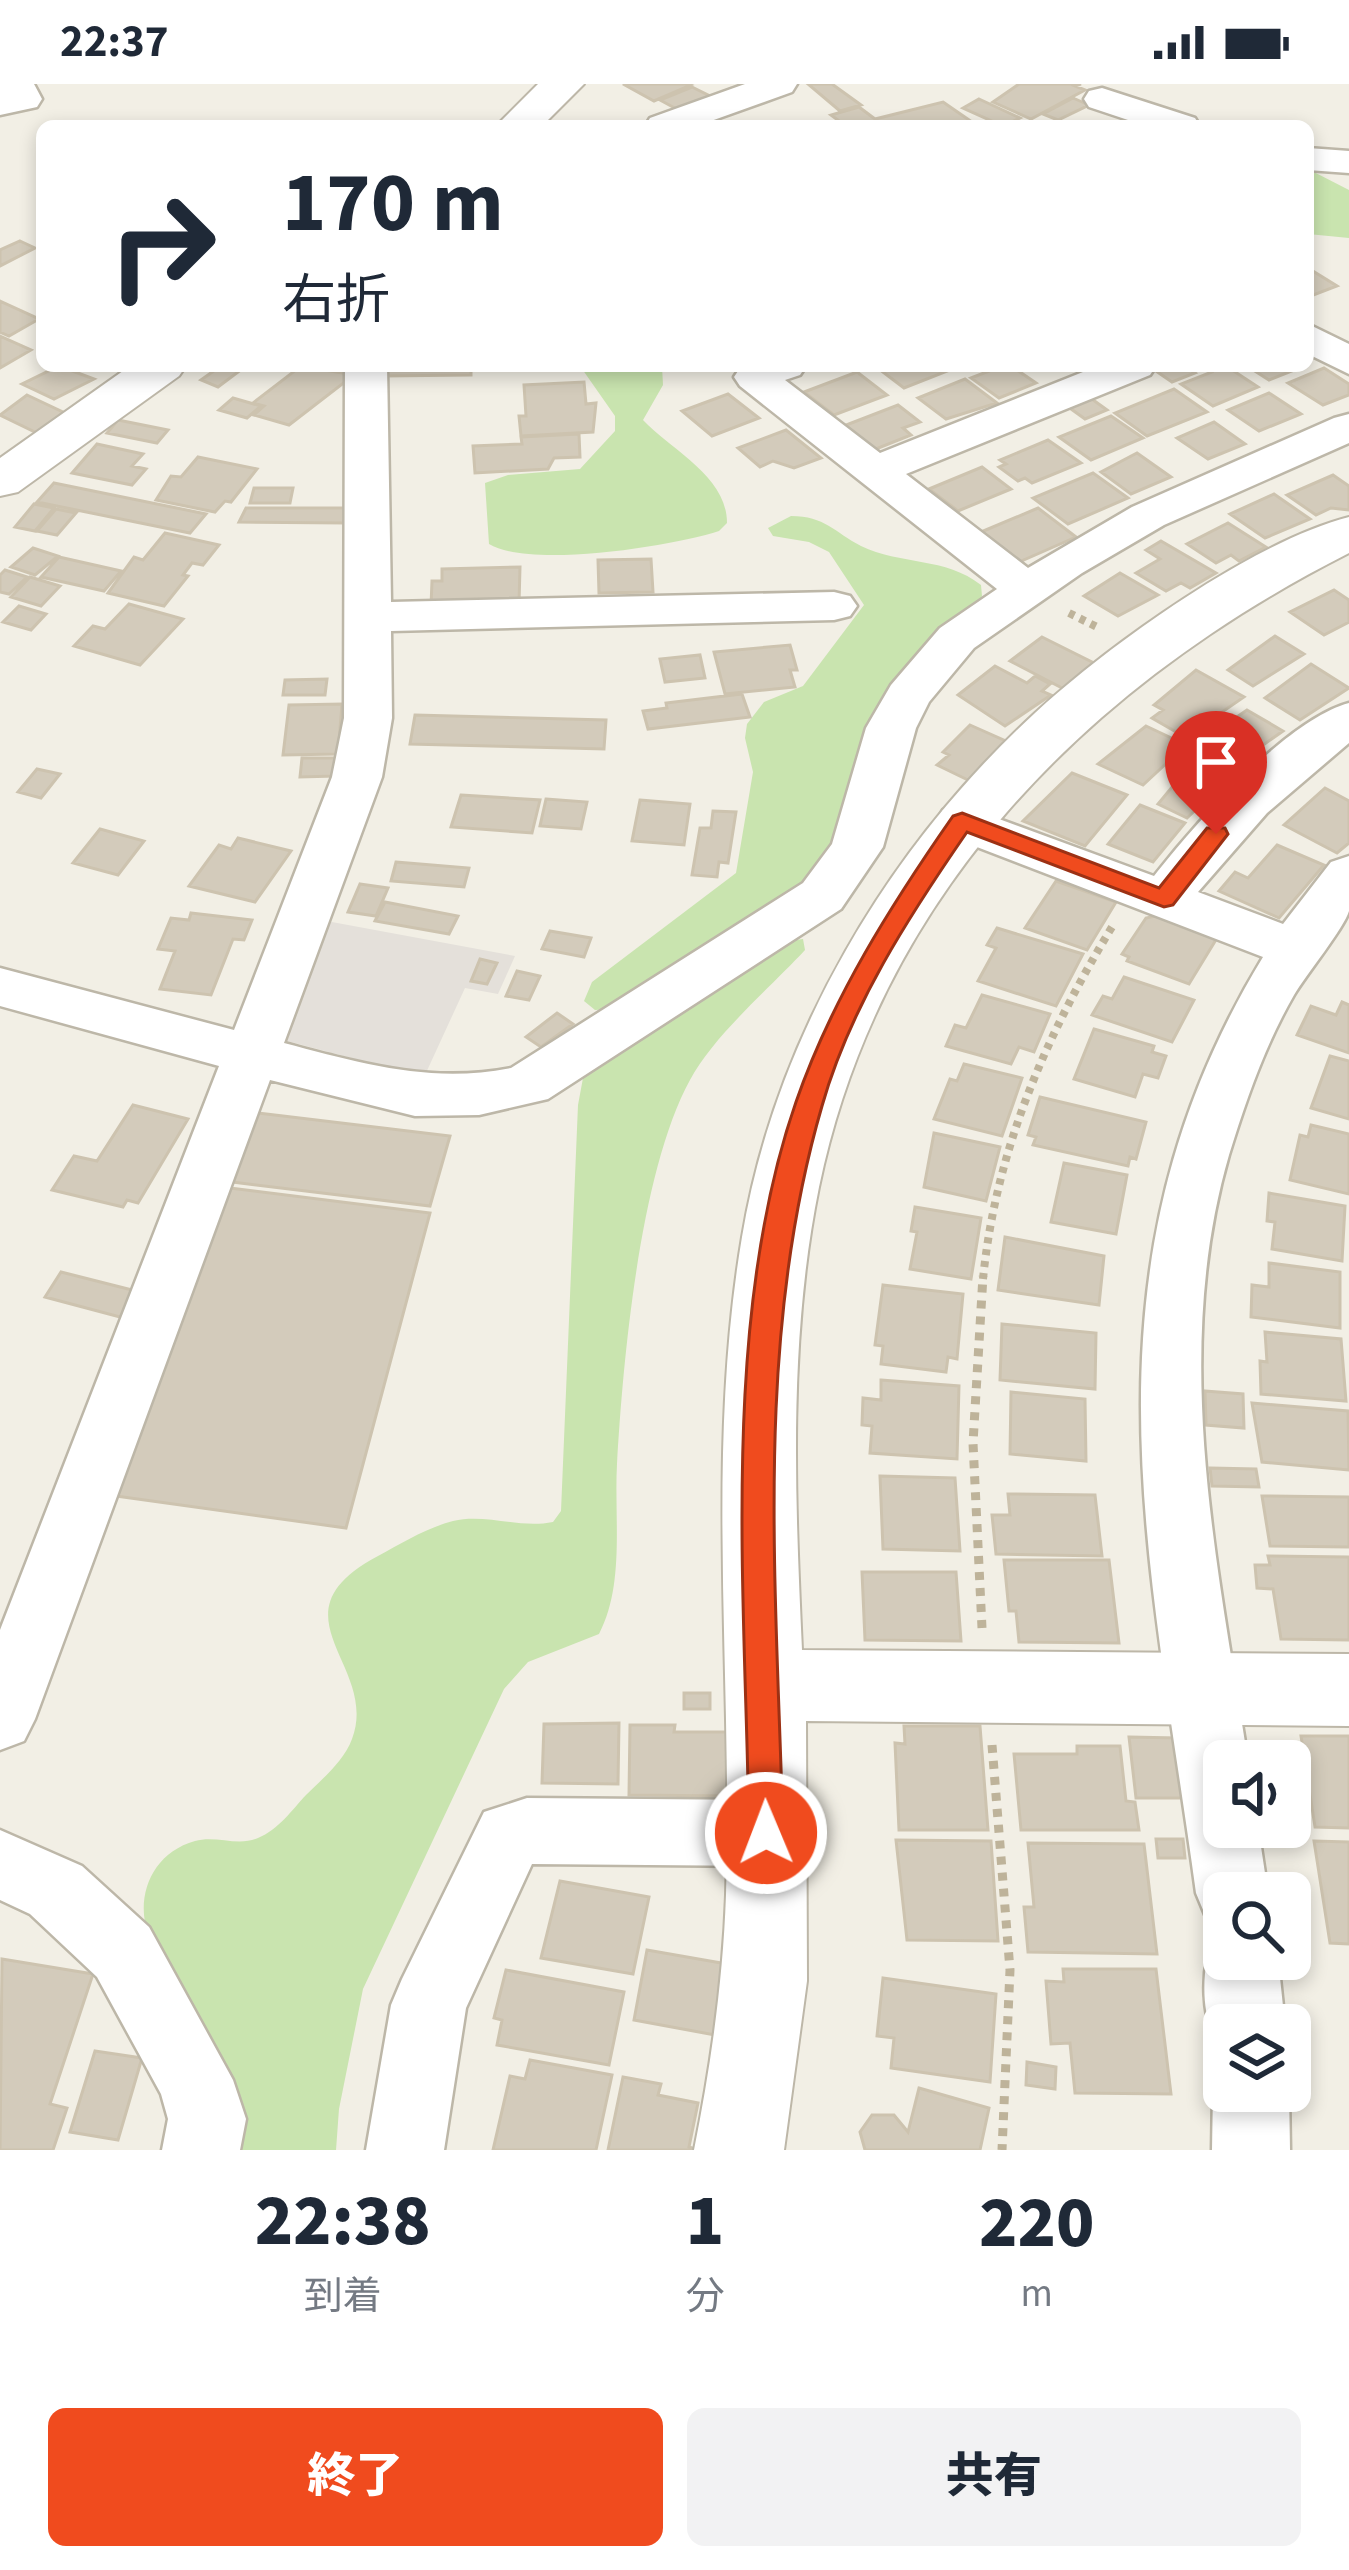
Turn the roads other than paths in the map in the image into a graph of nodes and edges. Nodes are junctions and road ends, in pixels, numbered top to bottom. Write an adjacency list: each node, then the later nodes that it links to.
1 (16, 84): 5 (street)
2 (562, 84): 6 (street)
3 (779, 84): 7 (street)
4 (1102, 99): 8 (street)
5 (0, 104)
6 (523, 120)
7 (680, 120)
8 (1164, 120)
9 (1314, 159): 10 (street)
10 (1349, 162)
11 (1314, 340): 12 (street)
12 (1349, 362)
13 (154, 372): 19 (street)
14 (366, 372): 23 (street)
15 (768, 372): 18 (street)
16 (1120, 372): 18 (street)
17 (1349, 427): 21 (street)
18 (874, 471): 21 (street)
19 (5, 472)
20 (1349, 532): 25 (street)
21 (1027, 590): 30 (street)
22 (834, 606): 23 (street)
23 (368, 616): 30 (street)
24 (1349, 719): 27 (street)
25 (962, 821): 27 (street); 31 (street)
26 (1349, 874): 28 (street)
27 (1143, 906): 28 (street)
28 (1293, 948): 32 (street)
29 (0, 986): 30 (street)
30 (252, 1055): 34 (street)
31 (763, 1685): 32 (street); 35 (street)
32 (1203, 1689): 33 (street); 37 (street)
33 (1349, 1690)
34 (0, 1719)
35 (766, 1833): 40 (street); 41 (street)
36 (0, 1864): 39 (street)
37 (1229, 1872)
38 (1251, 2112): 42 (street)
39 (201, 2150)
40 (405, 2150)
41 (739, 2150)
42 (1251, 2150)

